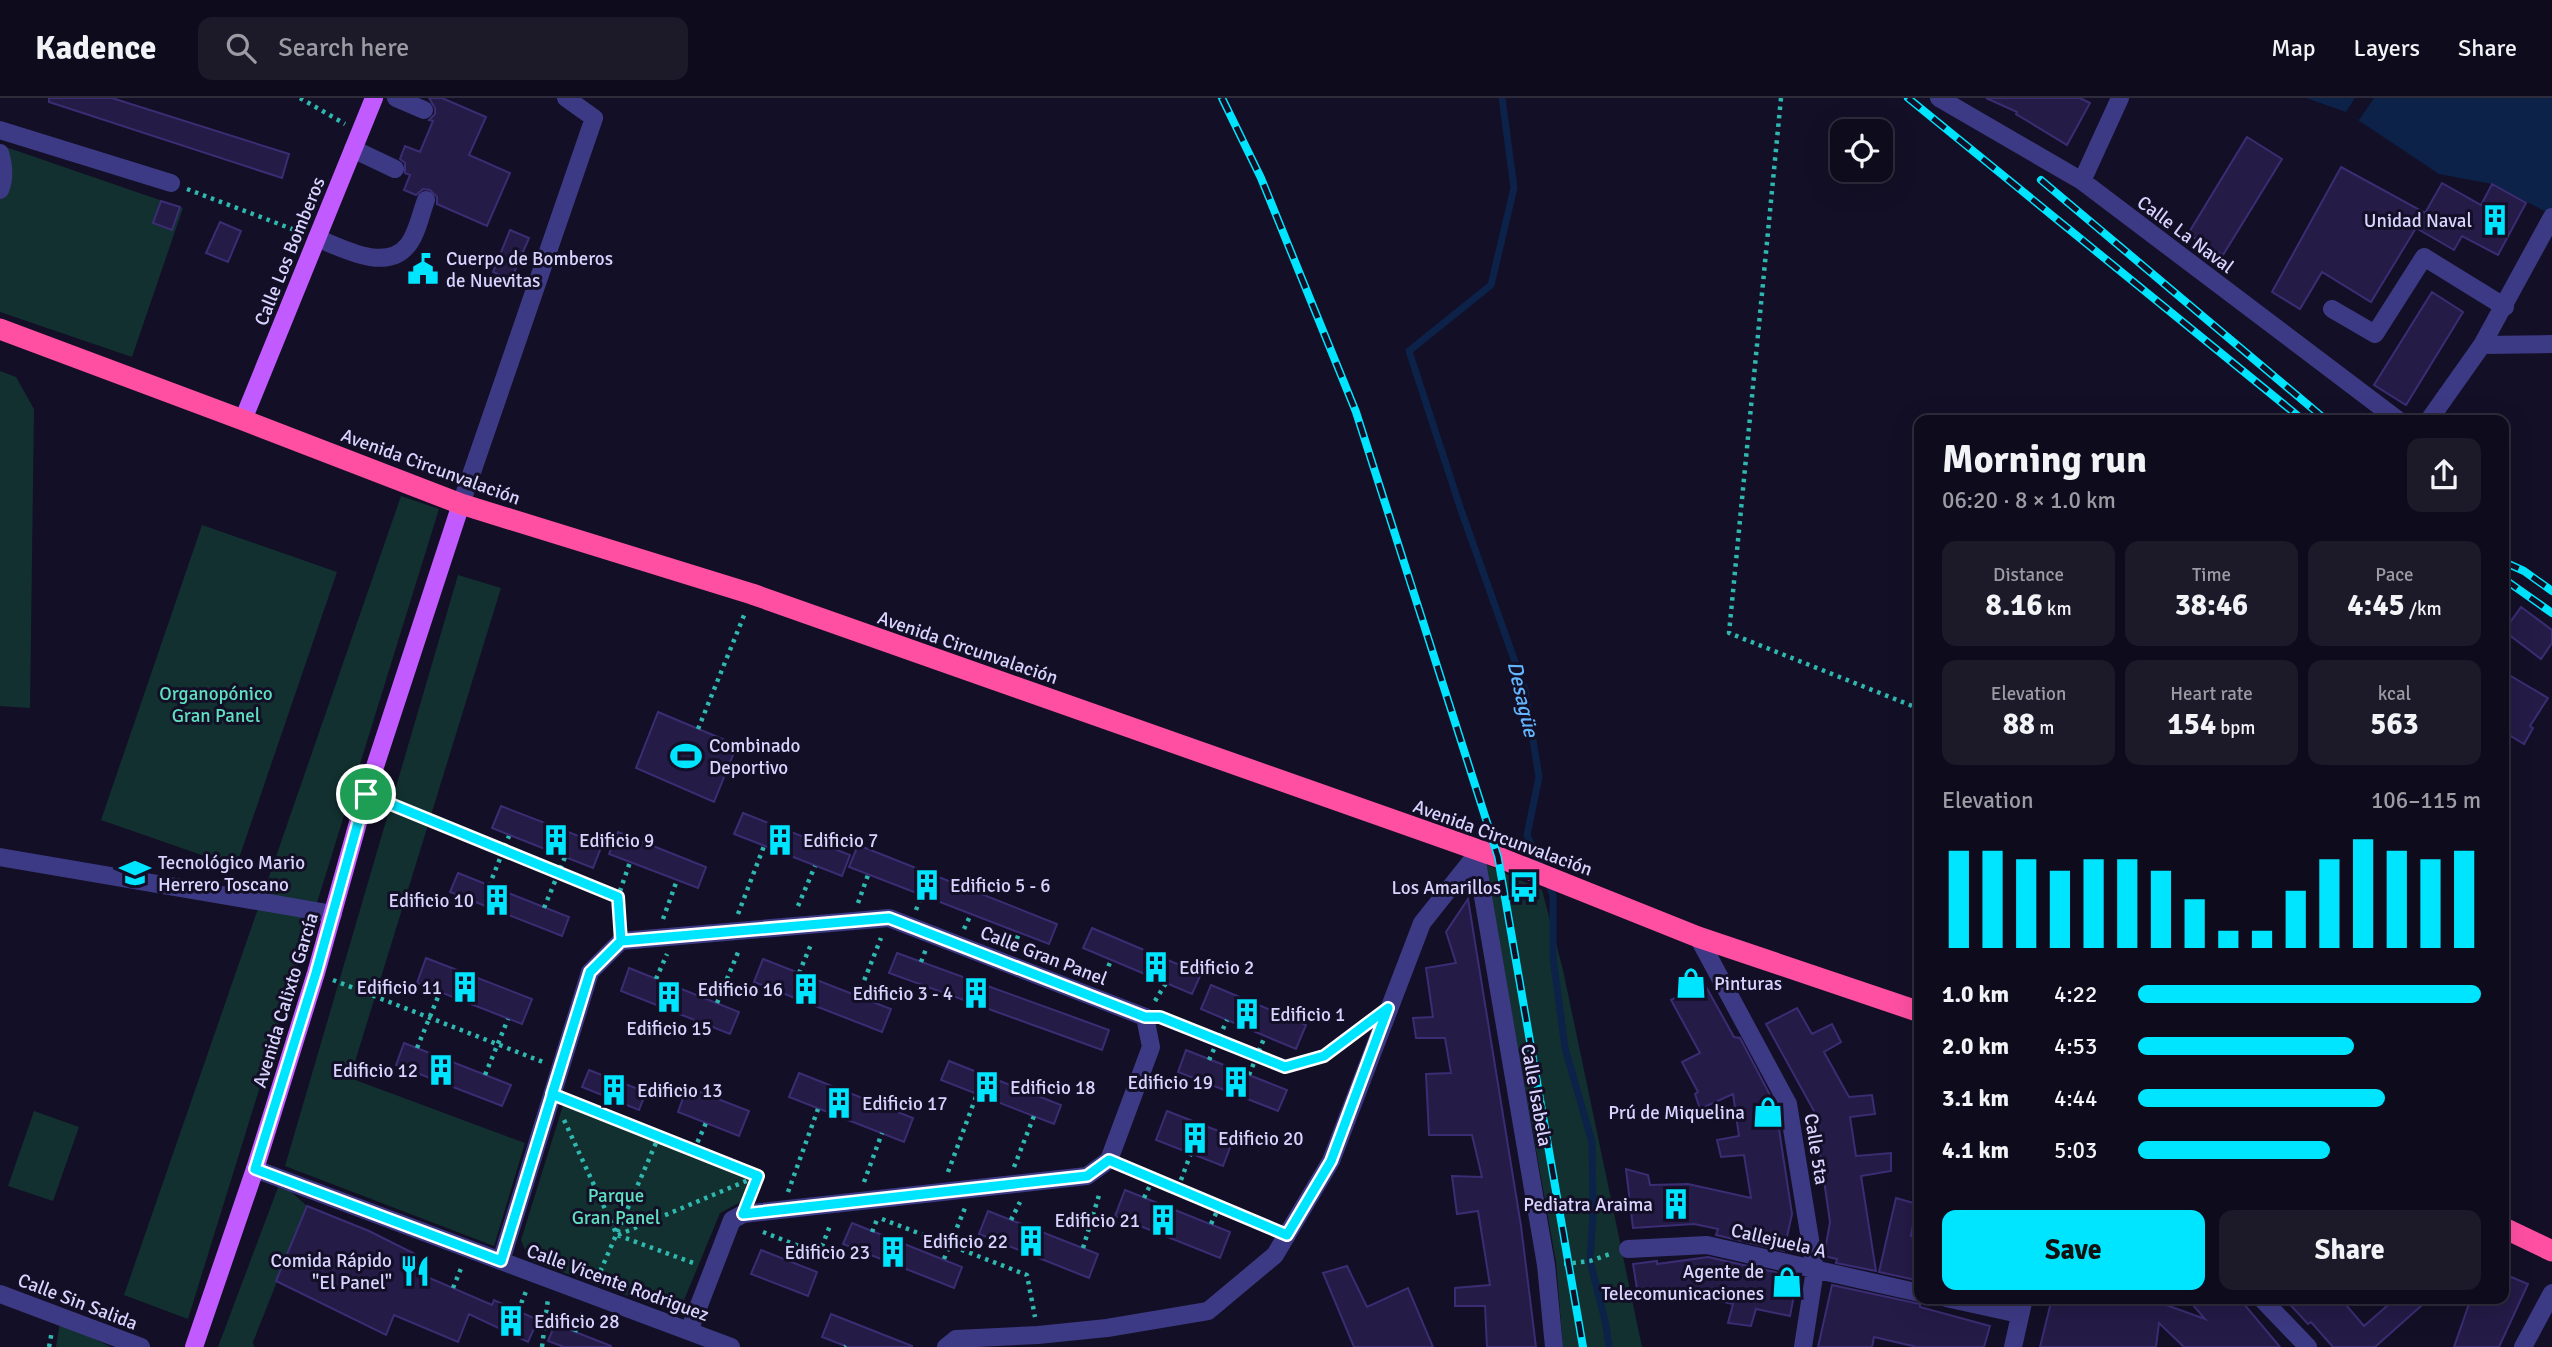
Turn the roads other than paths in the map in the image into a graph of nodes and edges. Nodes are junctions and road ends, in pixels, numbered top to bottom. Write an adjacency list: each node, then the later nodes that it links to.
1 (374, 98): 8 (main road, Calle Los Bomberos)
2 (396, 98): 6 (street)
3 (566, 98): 25 (street)
4 (1938, 98): 11 (street, Calle La Naval)
5 (2120, 98): 11 (street)
6 (424, 110)
7 (0, 130): 12 (street)
8 (357, 141): 10 (street); 16 (main road, Calle Los Bomberos)
9 (0, 153): 13 (street)
10 (395, 169)
11 (2082, 181): 22 (street, Calle La Naval)
12 (171, 183)
13 (0, 191)
14 (426, 200): 16 (street)
15 (2552, 217): 17 (street)
16 (317, 238): 24 (main road, Calle Los Bomberos)
17 (2505, 307): 18 (street); 20 (street)
18 (2332, 309)
19 (0, 329): 24 (highway, Avenida Circunvalación)
20 (2486, 338): 21 (street); 23 (street)
21 (2552, 344)
22 (2391, 415)
23 (2432, 415)
24 (243, 420): 25 (highway, Avenida Circunvalación)
25 (461, 504): 26 (highway, Avenida Circunvalación); 28 (main road, Avenida Calixto García)
26 (1476, 852): 29 (highway, Avenida Circunvalación); 47 (street); 48 (street, Calle Isabela)
27 (0, 857): 28 (street)
28 (333, 914): 31 (main road, Avenida Calixto García)
29 (1698, 937): 30 (highway, Avenida Circunvalación); 36 (street, Calle 5ta)
30 (1914, 1010)
31 (255, 1169): 35 (street, Calle Vicente Rodriguez); 45 (main road, Avenida Calixto García)
32 (2509, 1230): 34 (highway)
33 (1628, 1249): 36 (street, Callejuela A)
34 (2552, 1251)
35 (501, 1261): 43 (street, Calle Vicente Rodriguez); 43 (street, Calle Gran Panel)
36 (1815, 1270): 37 (street, Callejuela A); 49 (street, Calle 5ta)
37 (1914, 1292)
38 (2552, 1293): 52 (street)
39 (0, 1294): 44 (street, Calle Sin Salida)
40 (2002, 1304): 42 (street)
41 (2267, 1304): 51 (street)
42 (2021, 1306): 50 (street)
43 (689, 1331): 46 (street, Calle Vicente Rodriguez)
44 (141, 1347)
45 (194, 1347)
46 (731, 1347)
47 (946, 1347)
48 (1555, 1347)
49 (1803, 1347)
50 (2013, 1347)
51 (2308, 1347)
52 (2523, 1347)

